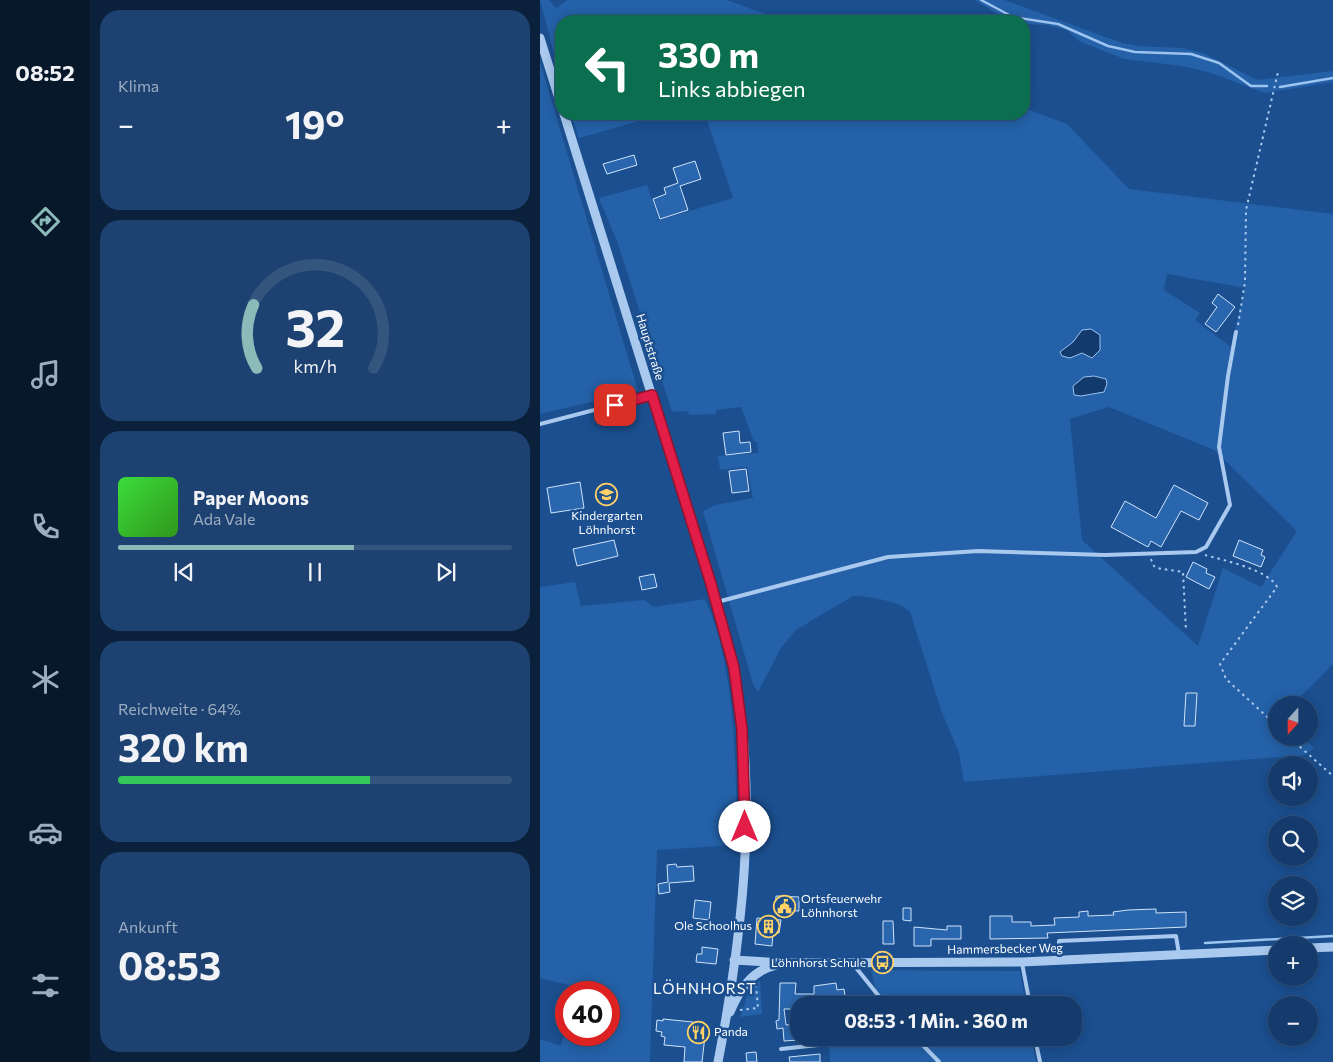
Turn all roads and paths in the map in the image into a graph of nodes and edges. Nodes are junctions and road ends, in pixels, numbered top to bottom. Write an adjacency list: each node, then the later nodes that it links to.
1 (540, 38): 3 (street)
2 (1278, 72): 5 (path)
3 (555, 86)
4 (566, 120): 6 (street, Hauptstraße)
5 (1236, 332): 8 (lane)
6 (652, 395): 7 (lane); 10 (street, Hauptstraße)
7 (540, 424)
8 (1196, 552): 9 (lane); 12 (path)
9 (1150, 554): 10 (lane); 11 (path)
10 (716, 602): 19 (street, Hauptstraße)
11 (1186, 631)
12 (1268, 718)
13 (1299, 746): 14 (path)
14 (1333, 776)
15 (1333, 947): 16 (street)
16 (1318, 948)
17 (1268, 950): 18 (street, Hammersbecker Weg)
18 (1179, 954): 20 (street, Hammersbecker Weg); 20 (lane)
19 (734, 960): 22 (street, Hammersbecker Weg); 27 (street, Hauptstraße)
20 (1060, 960): 21 (street, Hammersbecker Weg)
21 (1022, 962): 23 (street, Hammersbecker Weg); 26 (lane)
22 (784, 963): 23 (street, Hammersbecker Weg); 24 (street)
23 (853, 963): 25 (lane)
24 (755, 973): 27 (street); 27 (path)
25 (879, 996)
26 (1028, 996)
27 (728, 1016): 32 (street, Hauptstraße)
28 (808, 1046): 31 (lane)
29 (924, 1046): 33 (lane)
30 (1037, 1046): 34 (lane)
31 (780, 1049)
32 (718, 1062)
33 (939, 1062)
34 (1040, 1062)

